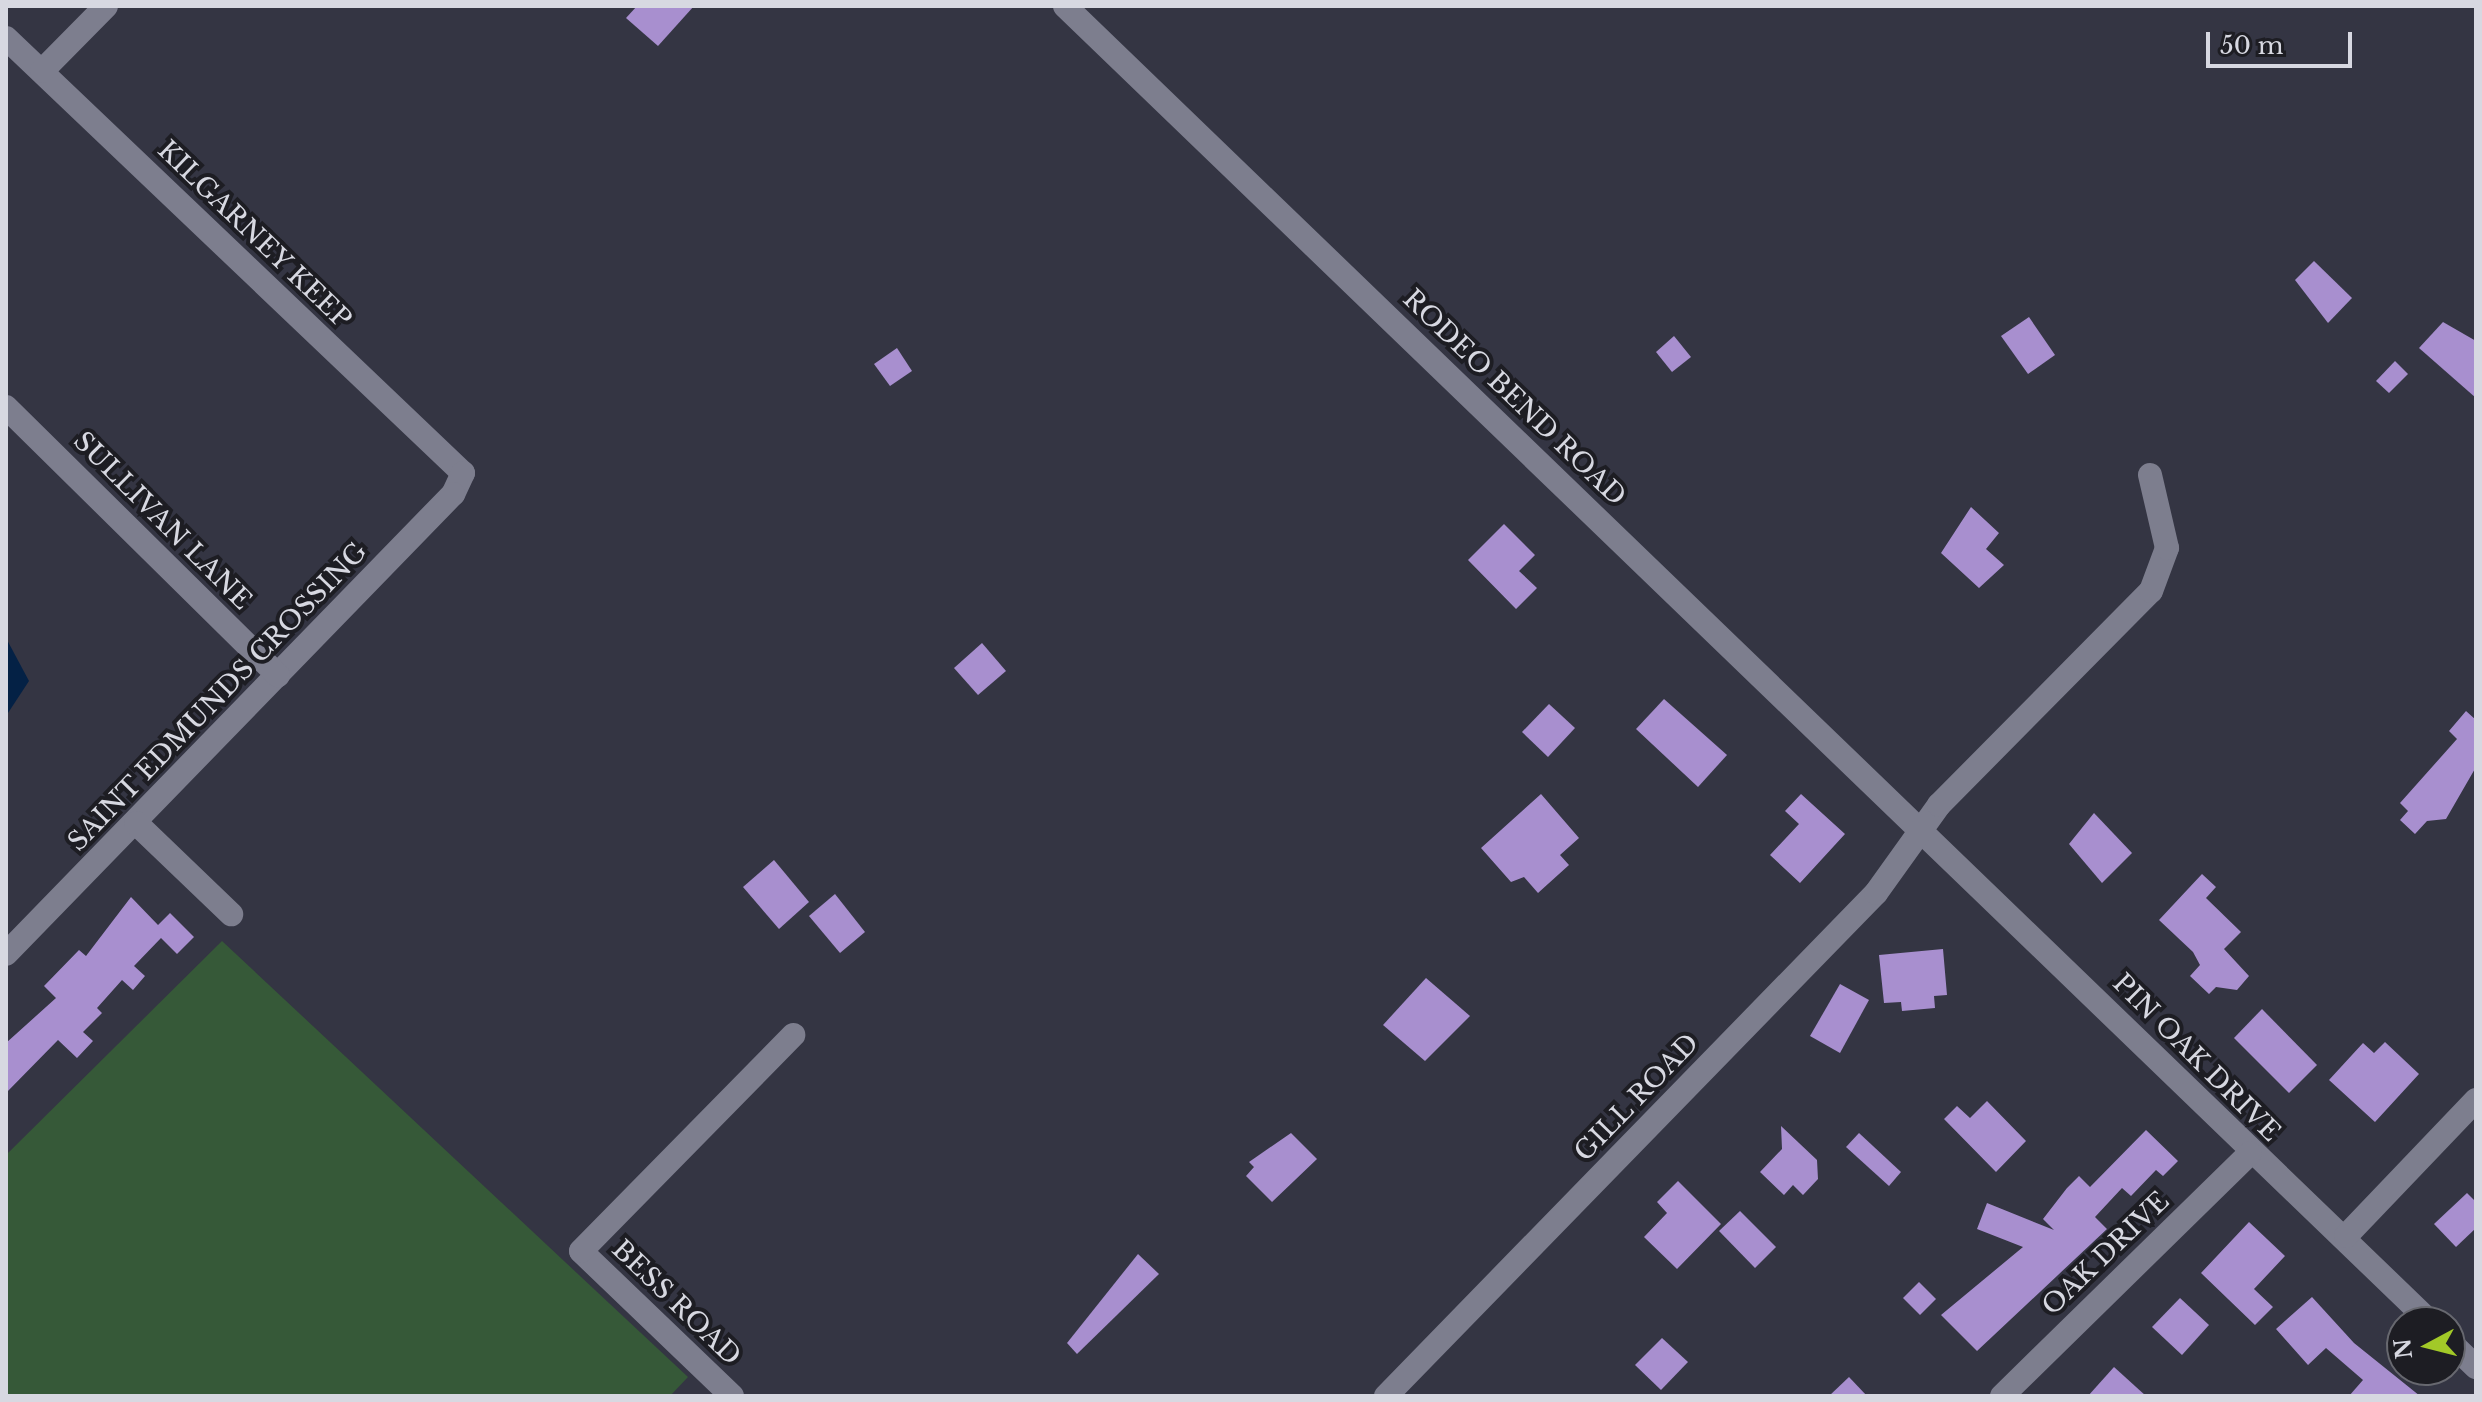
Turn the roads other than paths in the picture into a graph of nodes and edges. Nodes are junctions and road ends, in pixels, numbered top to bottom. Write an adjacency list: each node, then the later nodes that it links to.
1 (106, 6): 4 (street)
2 (1065, 6): 10 (street, RODEO BEND ROAD)
3 (6, 38): 4 (street, KILGARNEY KEEP)
4 (42, 71): 6 (street, KILGARNEY KEEP)
5 (6, 407): 8 (street, SULLIVAN LANE)
6 (463, 473): 8 (street, SAINT EDMUNDS CROSSING)
7 (2150, 475): 10 (street, GILL ROAD)
8 (278, 675): 9 (street, SAINT EDMUNDS CROSSING)
9 (136, 823): 11 (street); 12 (street, SAINT EDMUNDS CROSSING)
10 (1922, 833): 15 (street, PIN OAK DRIVE); 19 (street, GILL ROAD)
11 (231, 914)
12 (6, 954)
13 (793, 1035): 18 (street, BESS ROAD)
14 (2476, 1100): 16 (street)
15 (2250, 1153): 16 (street, PIN OAK DRIVE); 20 (street, OAK DRIVE)
16 (2346, 1236): 17 (street, PIN OAK DRIVE)
17 (2414, 1306)
18 (732, 1396)
19 (1386, 1396)
20 (2002, 1396)

